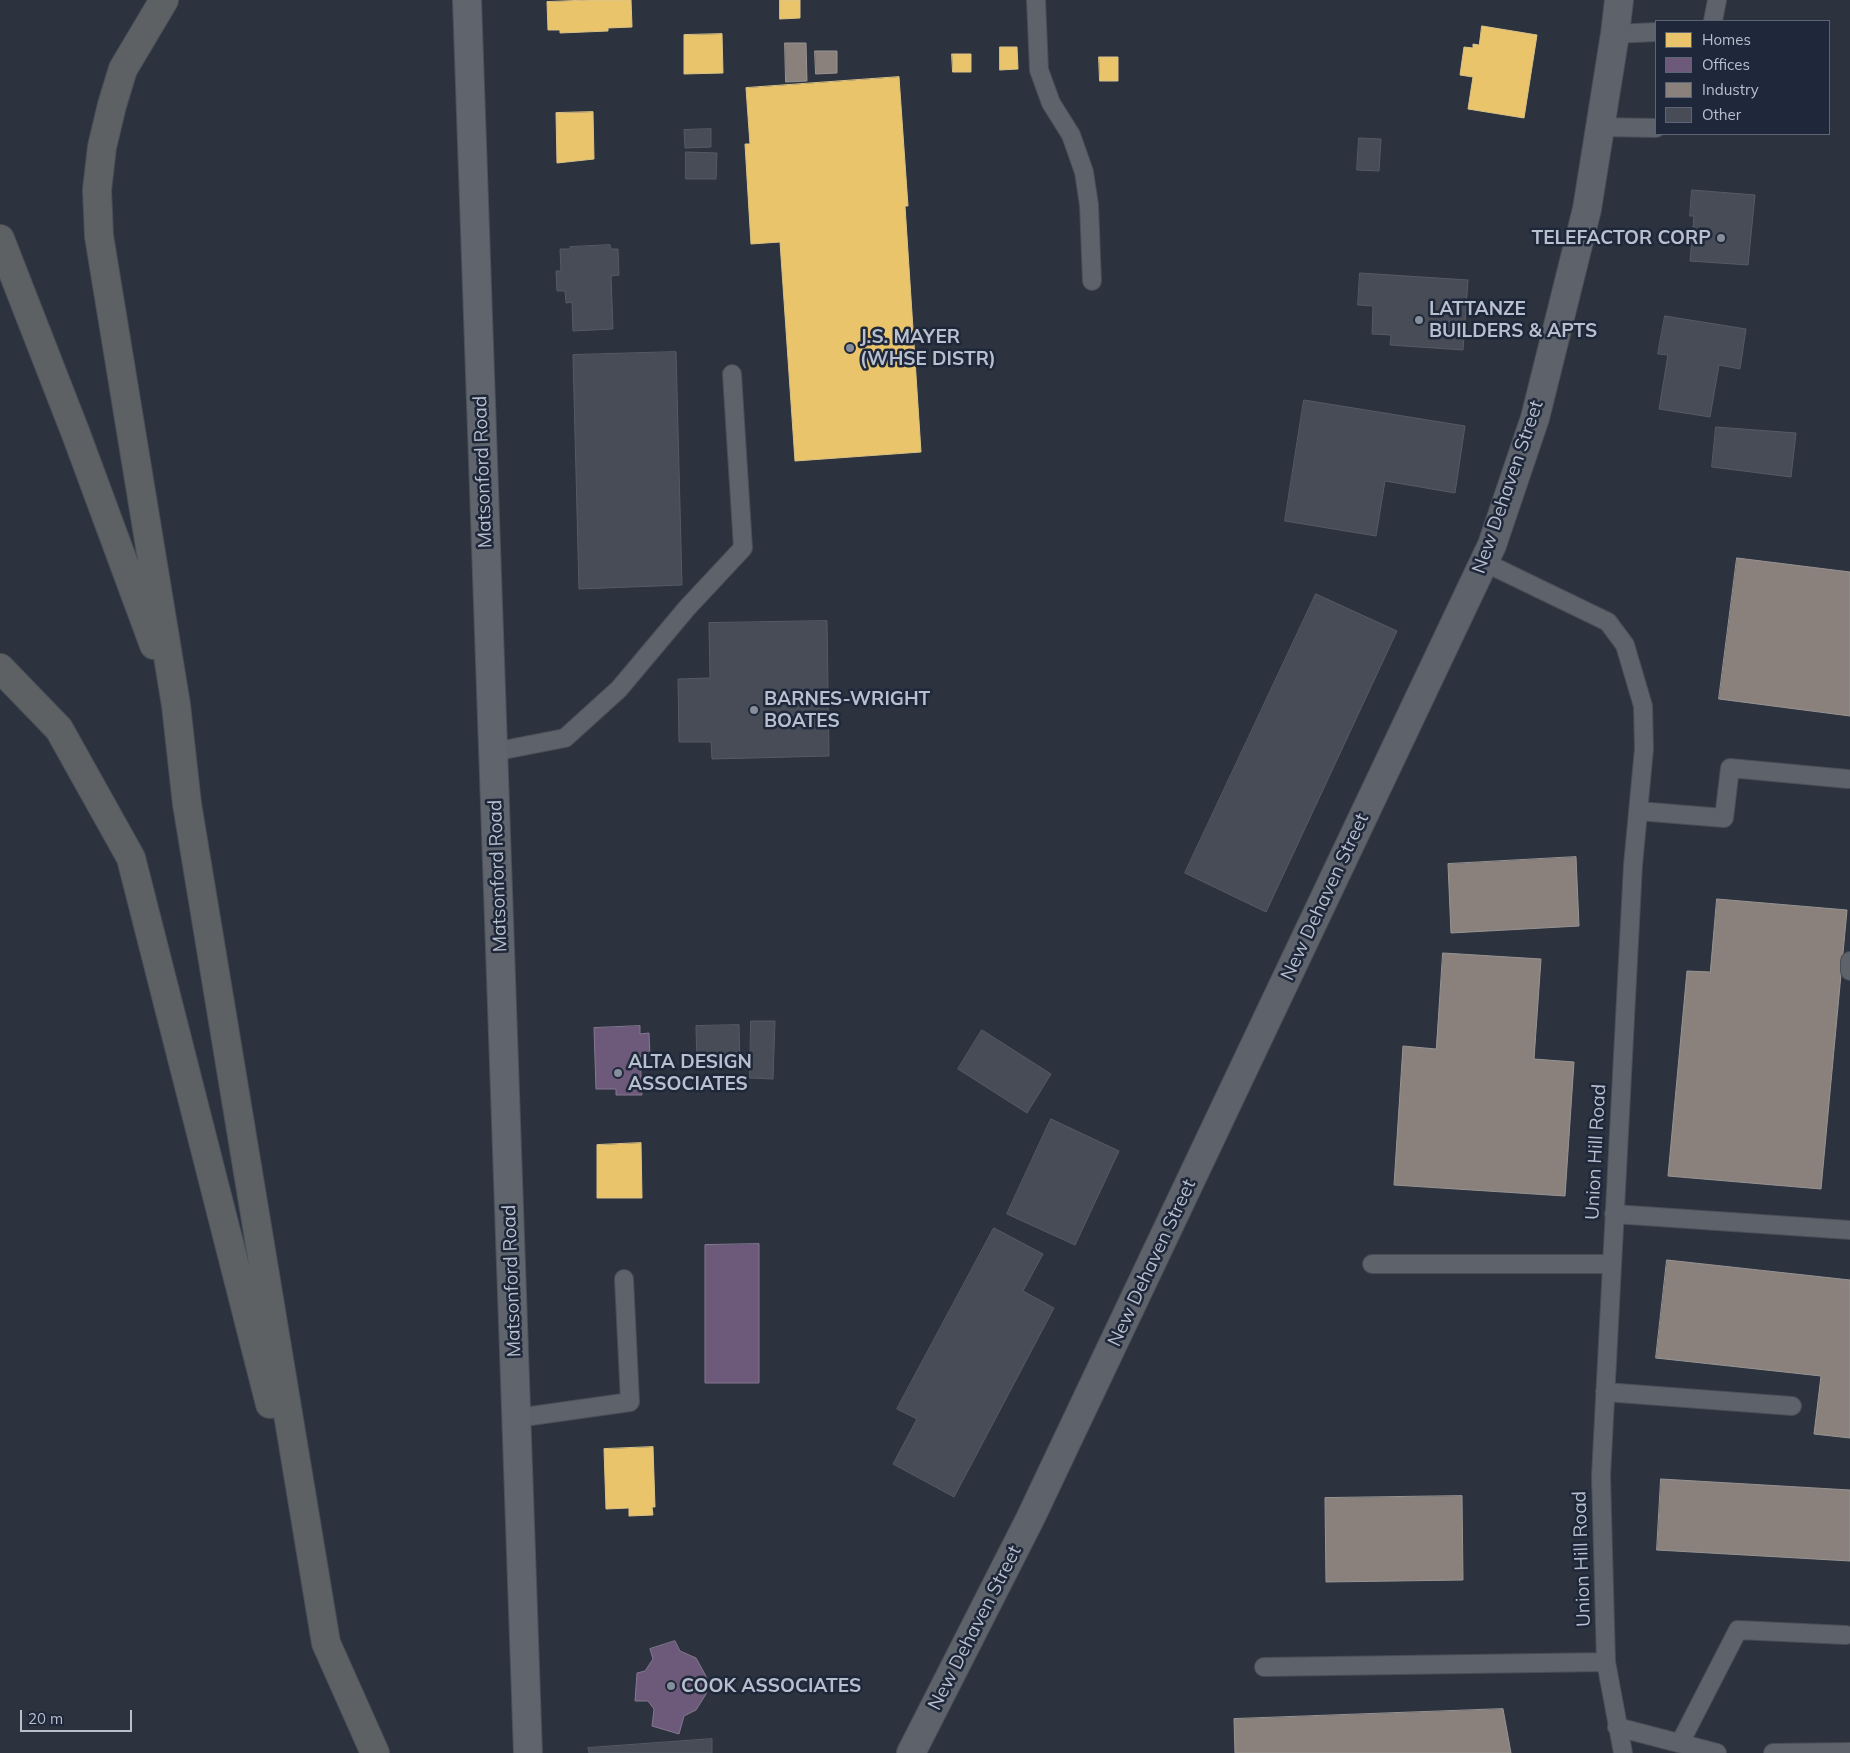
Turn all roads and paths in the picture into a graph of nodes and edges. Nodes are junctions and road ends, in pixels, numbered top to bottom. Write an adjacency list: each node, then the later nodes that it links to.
1 (164, 0): 16 (highway)
2 (467, 0): 17 (main road, Matsonford Road)
3 (1036, 0): 12 (lane)
4 (1619, 0): 8 (street, New Dehaven Street)
5 (1717, 0): 6 (lane)
6 (1713, 20)
7 (1655, 32): 8 (lane)
8 (1615, 34): 9 (street, New Dehaven Street)
9 (1600, 127): 10 (lane); 14 (street, New Dehaven Street)
10 (1655, 128)
11 (0, 239): 16 (highway)
12 (1092, 281)
13 (732, 374): 17 (lane)
14 (1484, 562): 19 (lane, Union Hill Road); 39 (street, New Dehaven Street)
15 (0, 668): 30 (highway)
16 (176, 705): 30 (highway)
17 (494, 752): 29 (main road, Matsonford Road)
18 (1848, 779): 19 (lane)
19 (1638, 811): 22 (lane, Union Hill Road)
20 (1850, 961): 21 (lane)
21 (1850, 972)
22 (1614, 1214): 23 (lane); 25 (lane, Union Hill Road)
23 (1850, 1230)
24 (1372, 1264): 25 (lane)
25 (1612, 1264): 27 (lane, Union Hill Road)
26 (624, 1279): 29 (lane)
27 (1605, 1392): 28 (lane); 32 (lane, Union Hill Road)
28 (1792, 1406)
29 (517, 1418): 38 (main road, Matsonford Road)
30 (315, 1582): 37 (highway)
31 (1846, 1634): 35 (lane)
32 (1606, 1662): 33 (lane); 34 (lane, Union Hill Road)
33 (1264, 1667)
34 (1617, 1727): 35 (lane); 40 (lane, Union Hill Road)
35 (1680, 1744): 41 (lane)
36 (1850, 1752): 42 (lane)
37 (375, 1753)
38 (528, 1753)
39 (911, 1753)
40 (1623, 1753)
41 (1717, 1753)
42 (1773, 1753)

